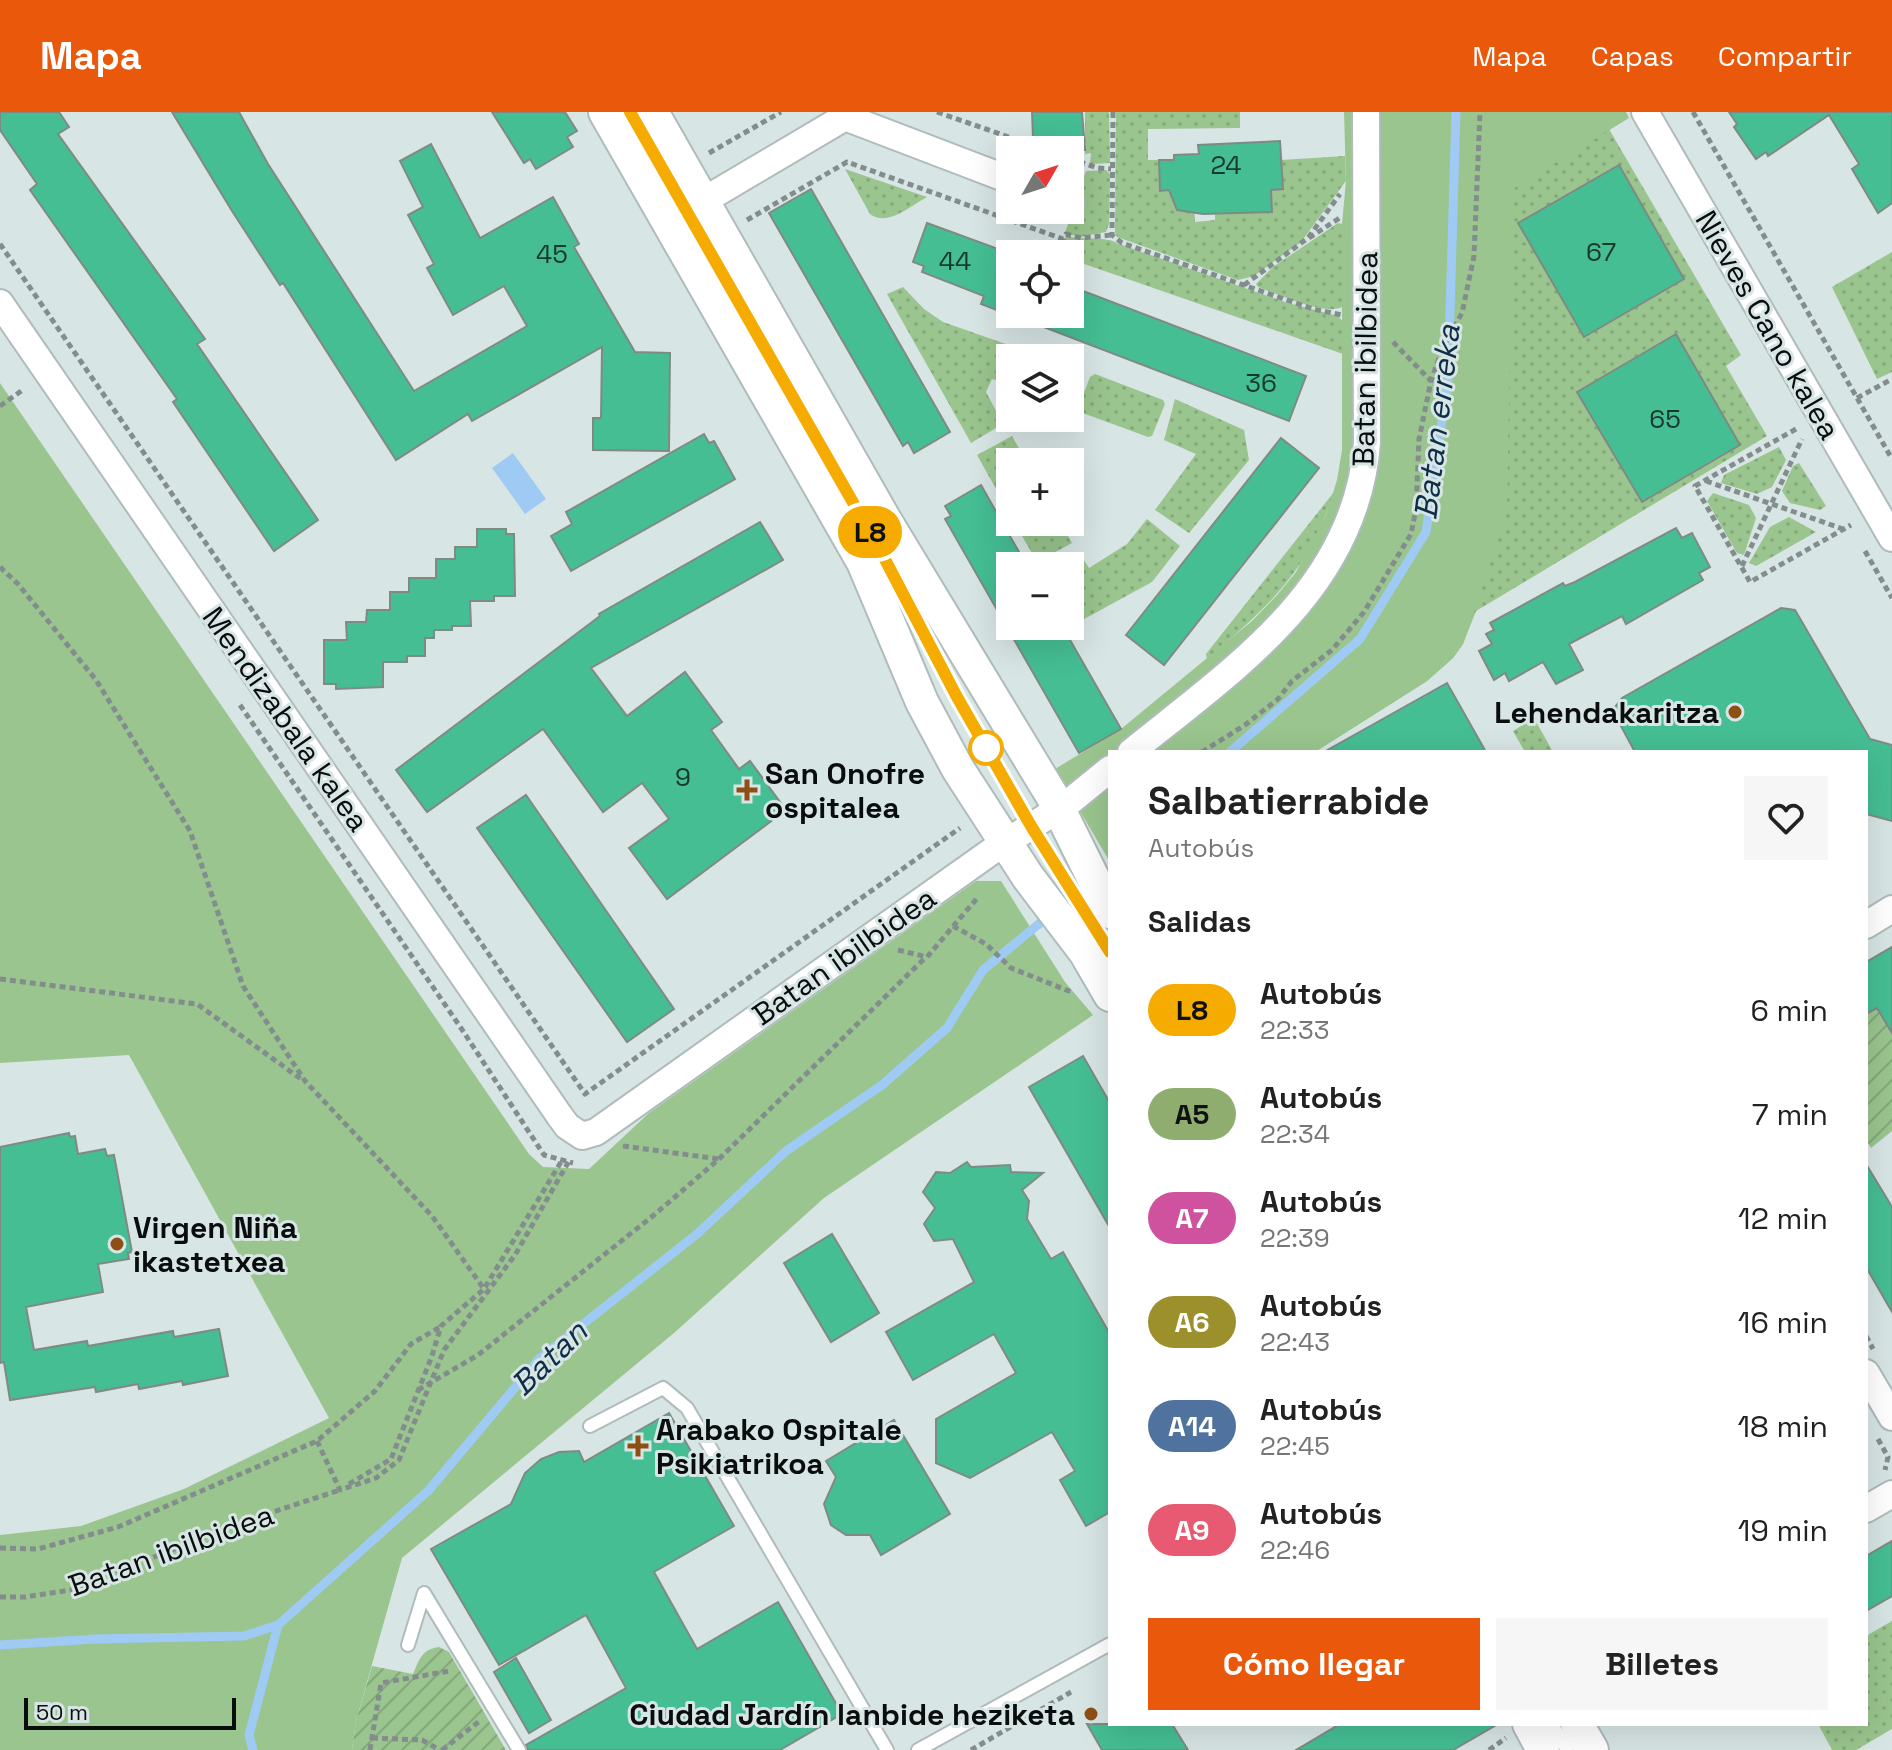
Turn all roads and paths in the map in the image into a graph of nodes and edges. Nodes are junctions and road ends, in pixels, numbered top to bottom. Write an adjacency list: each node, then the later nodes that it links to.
1 (605, 112): 46 (street)
2 (630, 112): 46 (lane)
3 (652, 112): 16 (street)
4 (781, 112): 16 (path)
5 (937, 112): 11 (path)
6 (1113, 112): 13 (path)
7 (1366, 112): 41 (street, Batan ibilbidea)
8 (1480, 112): 27 (path)
9 (1645, 112): 37 (street, Nieves Cano kalea)
10 (1693, 112): 28 (path)
11 (1006, 136)
12 (1084, 163): 13 (path)
13 (1111, 169): 18 (path)
14 (996, 175): 16 (street)
15 (1349, 185): 19 (path)
16 (712, 197): 18 (path); 44 (street)
17 (1348, 226): 19 (path)
18 (1112, 235): 21 (path)
19 (1308, 238): 21 (path)
20 (0, 244): 45 (path)
21 (1244, 285): 23 (path)
22 (0, 303): 56 (street, Mendizabala kalea)
23 (1346, 315)
24 (1387, 336): 27 (path)
25 (16, 377): 29 (path)
26 (1892, 379): 28 (path)
27 (1431, 381): 42 (path)
28 (1857, 398): 32 (path)
29 (0, 406)
30 (1796, 429): 33 (path)
31 (1802, 439): 34 (path)
32 (1892, 459)
33 (1705, 481): 34 (path); 39 (path)
34 (1772, 504): 36 (path); 39 (path)
35 (1851, 525): 36 (path)
36 (1843, 529): 39 (path)
37 (1892, 538)
38 (0, 567): 55 (path)
39 (1742, 567)
40 (238, 702): 59 (path, Batan ibilbidea)
41 (1133, 750)
42 (1205, 750)
43 (1108, 771): 44 (street, Batan ibilbidea)
44 (1059, 808): 46 (street, Batan ibilbidea); 47 (street)
45 (971, 820)
46 (1018, 835): 51 (lane); 54 (street); 56 (street, Batan ibilbidea)
47 (1108, 908)
48 (1892, 909): 49 (street)
49 (1868, 924)
50 (953, 926): 54 (path, Batan ibilbidea)
51 (1108, 949)
52 (927, 957): 58 (path, Batan ibilbidea)
53 (0, 979): 55 (path)
54 (1095, 995)
55 (305, 1081): 59 (path)
56 (576, 1133)
57 (610, 1144): 58 (path)
58 (719, 1159): 62 (path, Batan ibilbidea)
59 (484, 1289): 60 (path, Batan ibilbidea)
60 (441, 1326): 62 (path, Batan ibilbidea); 65 (path, Batan ibilbidea)
61 (1868, 1379): 63 (street)
62 (418, 1390): 68 (path, Batan ibilbidea)
63 (1883, 1424): 66 (path)
64 (590, 1426): 81 (lane)
65 (317, 1441): 68 (path); 70 (path, Batan ibilbidea)
66 (1890, 1456): 67 (path)
67 (1887, 1487): 69 (street)
68 (340, 1490): 71 (path, Batan ibilbidea)
69 (1868, 1507)
70 (0, 1548)
71 (0, 1597)
72 (408, 1645): 74 (lane)
73 (1108, 1645): 82 (lane)
74 (469, 1667): 76 (lane); 77 (path)
75 (1083, 1685): 83 (path)
76 (494, 1709): 79 (path); 80 (lane)
77 (372, 1738): 78 (path); 79 (path)
78 (370, 1750)
79 (441, 1750)
80 (519, 1750)
81 (887, 1750)
82 (918, 1750)
83 (971, 1750)

